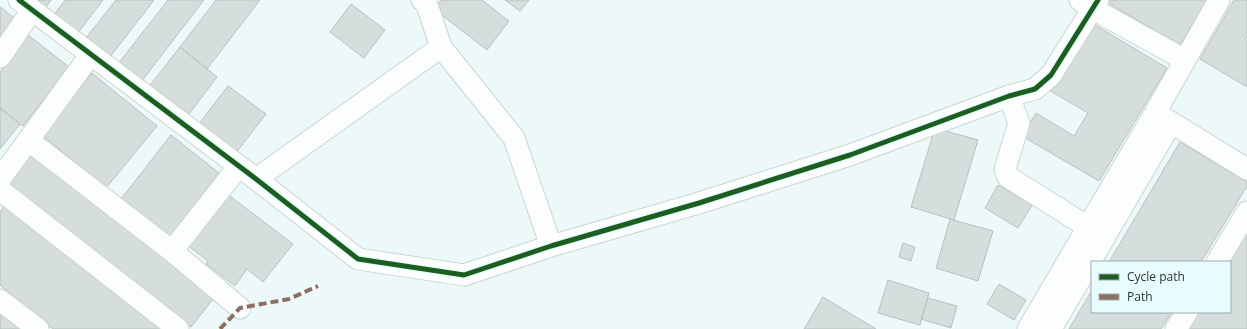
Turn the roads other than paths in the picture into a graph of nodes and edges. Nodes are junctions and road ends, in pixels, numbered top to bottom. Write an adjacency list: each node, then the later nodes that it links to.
1 (1219, 0): 8 (street)
2 (426, 1): 5 (street)
3 (1090, 3): 8 (street); 9 (street)
4 (26, 5): 6 (street); 7 (street)
5 (441, 47): 14 (street); 18 (street)
6 (91, 54): 11 (street); 12 (street)
7 (0, 57)
8 (1185, 60): 10 (street)
9 (1009, 96): 17 (street); 18 (street)
10 (1163, 118): 13 (street); 17 (street); 27 (street)
11 (28, 140): 15 (street); 19 (street)
12 (239, 166): 14 (street); 19 (street)
13 (1247, 169)
14 (256, 179): 18 (street)
15 (1, 190): 25 (street)
16 (1247, 212): 20 (street)
17 (1088, 227): 26 (street)
18 (551, 246)
19 (172, 251): 22 (street)
20 (1218, 261)
21 (0, 300): 24 (street)
22 (240, 308)
23 (1186, 313): 28 (street)
24 (38, 329)
25 (178, 329)
26 (1028, 329)
27 (1052, 329)
28 (1176, 329)

